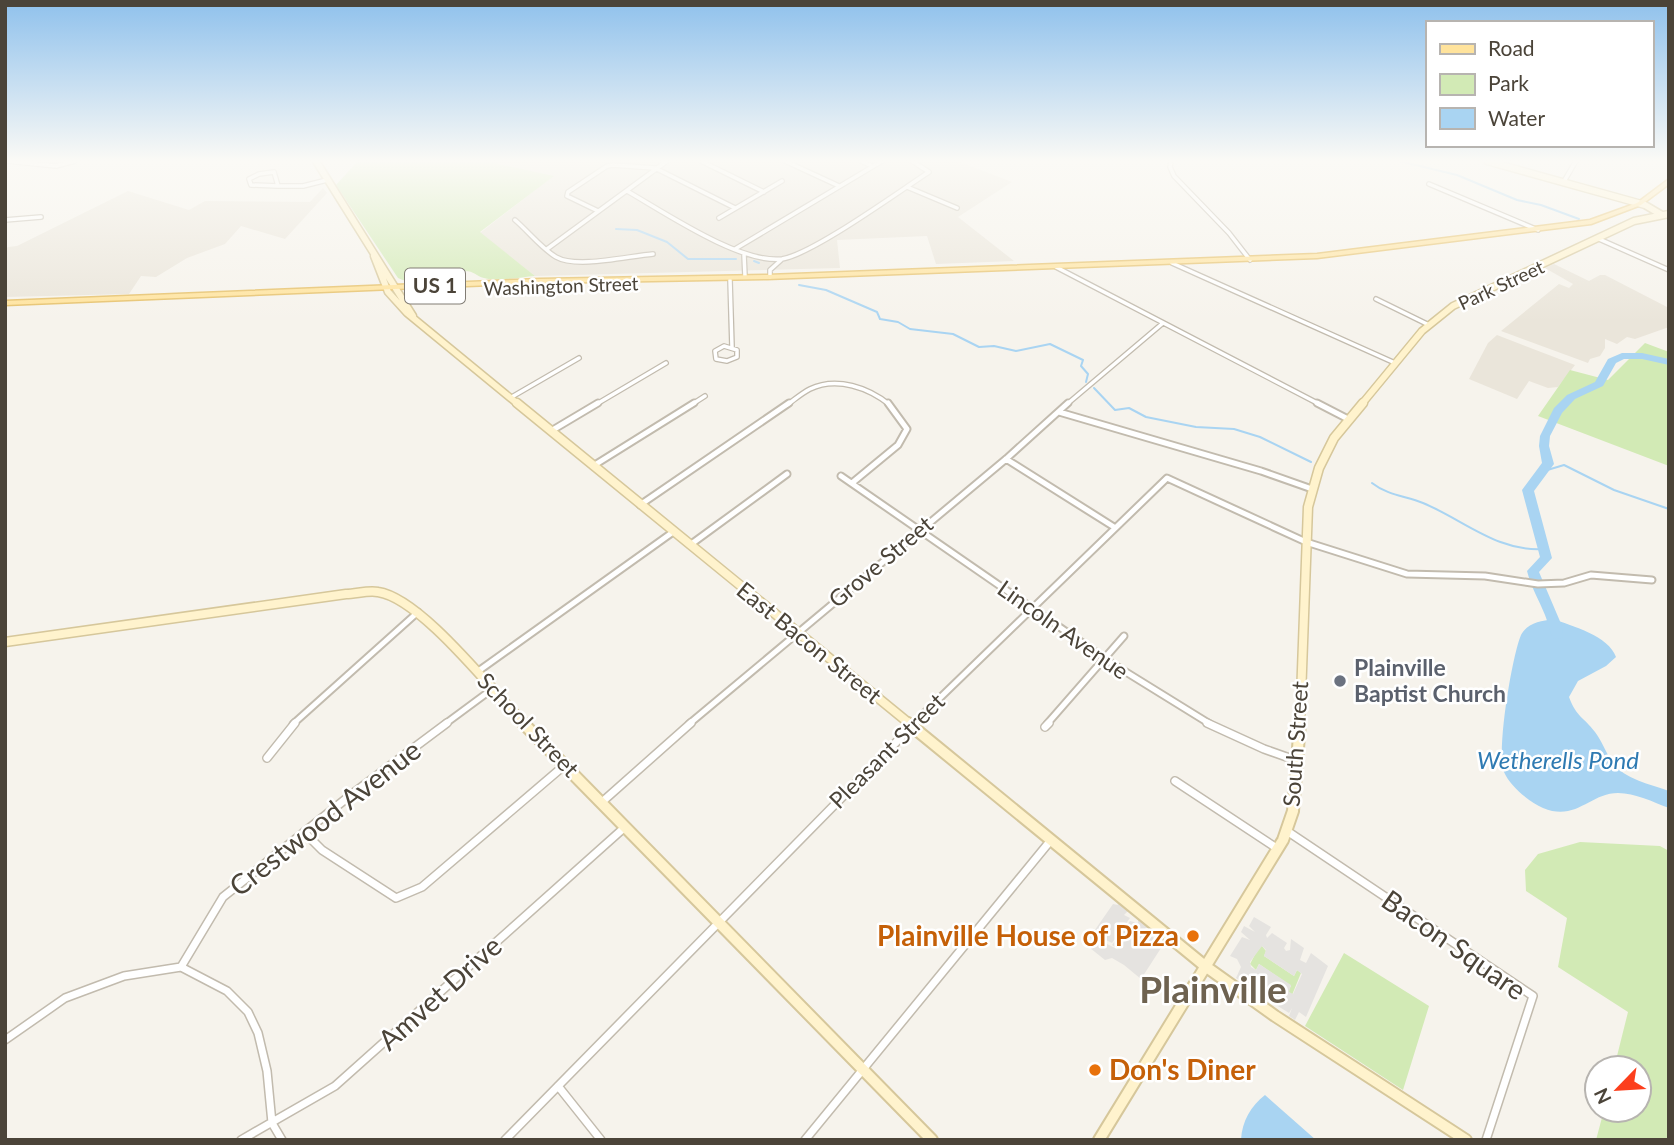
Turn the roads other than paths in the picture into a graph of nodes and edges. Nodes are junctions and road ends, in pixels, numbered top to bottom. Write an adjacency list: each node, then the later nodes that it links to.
1 (348, 214): 21 (main road, East Bacon Street)
2 (593, 214): 17 (street)
3 (670, 214): 18 (street)
4 (725, 214): 12 (street)
5 (793, 214): 18 (street)
6 (863, 214): 22 (street)
7 (1211, 214): 23 (street)
8 (1501, 214): 15 (street)
9 (1613, 214): 15 (main road, US 1)
10 (1665, 214): 16 (main road, Park Street)
11 (41, 218): 13 (street)
12 (719, 218)
13 (5, 220)
14 (515, 220): 17 (street)
15 (1538, 230): 23 (main road, US 1)
16 (1599, 239): 26 (street); 36 (main road, Park Street)
17 (547, 249): 19 (street)
18 (735, 250): 20 (street)
19 (653, 254)
20 (744, 255): 22 (street); 27 (street)
21 (374, 257): 30 (main road, East Bacon Street); 31 (main road, East Bacon Street)
22 (784, 258): 28 (street)
23 (1250, 260): 24 (main road, US 1)
24 (1172, 262): 25 (main road, Washington Street / US 1); 40 (street)
25 (1056, 267): 28 (main road, Washington Street / US 1); 35 (street)
26 (1669, 270)
27 (745, 276): 28 (main road, Washington Street / US 1); 30 (main road, Washington Street / US 1)
28 (768, 277): 29 (main road, Washington Street / US 1)
29 (730, 280): 30 (main road, Washington Street / US 1); 37 (street)
30 (398, 289): 31 (main road, Washington Street / US 1); 34 (main road, East Bacon Street)
31 (386, 290): 33 (main road, Washington Street / US 1); 34 (main road, East Bacon Street)
32 (1376, 299): 36 (street)
33 (5, 303)
34 (415, 318): 42 (main road, East Bacon Street)
35 (1163, 323): 43 (street, Grove Street); 44 (street)
36 (1429, 325): 40 (main road, Park Street)
37 (732, 346): 37 (street)
38 (579, 358): 42 (street)
39 (666, 363): 45 (street)
40 (1395, 363): 44 (main road, South Street)
41 (705, 396): 47 (street)
42 (510, 398): 45 (main road, East Bacon Street)
43 (1059, 412): 46 (street, Grove Street); 51 (street)
44 (1348, 419): 51 (main road, South Street)
45 (550, 431): 47 (main road, East Bacon Street)
46 (1006, 459): 53 (street); 54 (street, Grove Street)
47 (593, 467): 52 (main road, East Bacon Street)
48 (787, 474): 57 (street)
49 (841, 476): 50 (street, Lincoln Avenue)
50 (852, 483): 52 (street); 54 (street, Lincoln Avenue)
51 (1312, 489): 56 (main road, South Street)
52 (640, 505): 55 (main road, East Bacon Street)
53 (1114, 527): 56 (street, Pleasant Street); 59 (street, Pleasant Street)
54 (919, 530): 59 (street, Lincoln Avenue); 61 (street, Grove Street)
55 (673, 532): 57 (main road, East Bacon Street); 65 (street)
56 (1306, 542): 58 (street); 70 (main road, South Street)
57 (690, 545): 61 (main road, East Bacon Street)
58 (1652, 580)
59 (1032, 608): 64 (street, Lincoln Avenue); 67 (street, Pleasant Street)
60 (418, 612): 63 (main road, School Street); 65 (main road, School Street); 69 (street)
61 (797, 633): 67 (main road, East Bacon Street); 73 (street, Grove Street)
62 (1124, 636): 64 (street)
63 (5, 642)
64 (1105, 659): 68 (street); 70 (street, Lincoln Avenue)
65 (477, 672): 66 (main road, School Street)
66 (491, 690): 71 (main road, School Street); 76 (street, Crestwood Avenue)
67 (912, 727): 77 (main road, East Bacon Street); 79 (street, Pleasant Street)
68 (1045, 727)
69 (267, 758)
70 (1298, 761): 75 (main road, South Street)
71 (566, 764): 73 (main road, School Street); 76 (street)
72 (1175, 781): 78 (street)
73 (601, 803): 74 (main road, School Street)
74 (625, 827): 79 (main road, School Street); 85 (street, Amvet Drive)
75 (1287, 831): 78 (main road, South Street); 94 (street, Bacon Square)
76 (304, 832): 81 (street, Crestwood Avenue)
77 (1051, 840): 80 (main road, East Bacon Street); 83 (street)
78 (1278, 849): 80 (main road, South Street)
79 (718, 921): 83 (main road, School Street); 84 (street, Pleasant Street)
80 (1205, 966): 92 (main road, South Street); 93 (main road, East Bacon Street)
81 (181, 967): 82 (street); 85 (street)
82 (5, 1040)
83 (862, 1069): 90 (street); 91 (main road, School Street)
84 (558, 1086): 88 (street, Pleasant Street); 89 (street)
85 (272, 1122): 86 (street, Amvet Drive); 87 (street)
86 (241, 1140)
87 (282, 1140)
88 (505, 1140)
89 (601, 1140)
90 (805, 1140)
91 (932, 1140)
92 (1099, 1140)
93 (1466, 1140)
94 (1486, 1140)

